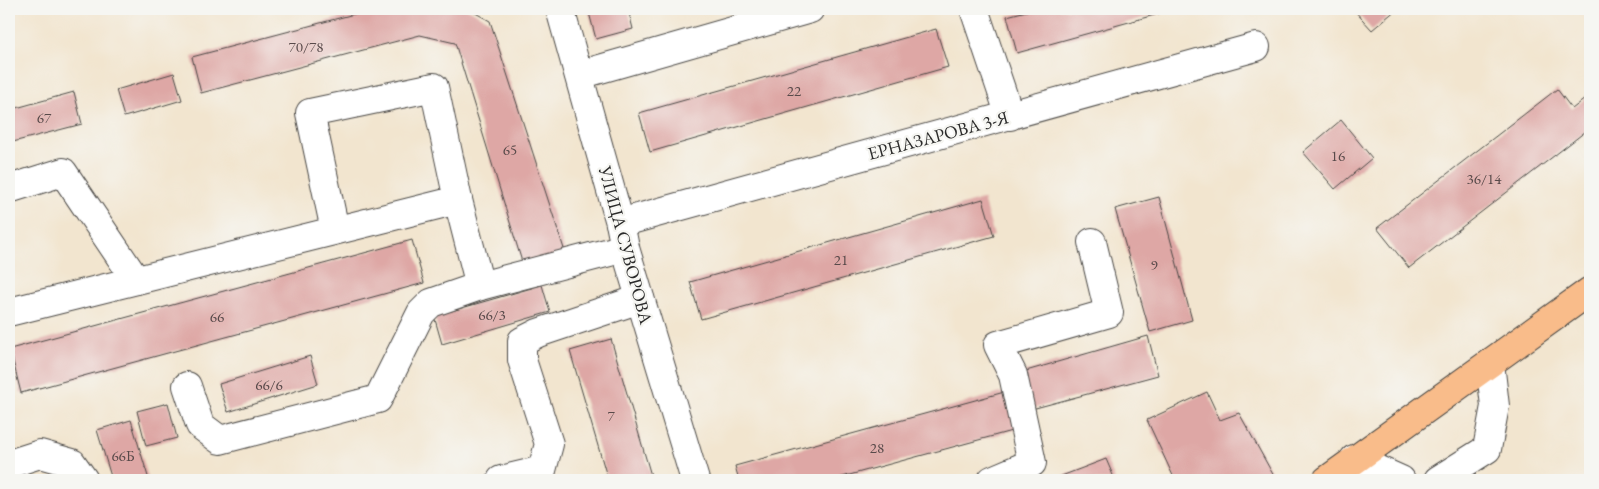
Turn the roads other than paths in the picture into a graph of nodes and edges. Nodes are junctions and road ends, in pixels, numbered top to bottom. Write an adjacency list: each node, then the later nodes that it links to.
1 (560, 9): 5 (street, УЛИЦА СУВОРОВА)
2 (810, 9): 5 (street)
3 (974, 9): 6 (street)
4 (1256, 47): 6 (street, ЕРНАЗАРОВА 3-Я)
5 (579, 75): 10 (street, УЛИЦА СУВОРОВА)
6 (1010, 116): 10 (street, ЕРНАЗАРОВА 3-Я)
7 (9, 189): 12 (street)
8 (458, 200): 9 (street); 9 (street); 13 (street)
9 (336, 230): 12 (street)
10 (623, 235): 13 (street, ЕРНАЗАРОВА 3-Я); 15 (street, УЛИЦА СУВОРОВА)
11 (1092, 242): 24 (street)
12 (136, 280): 16 (street)
13 (480, 286): 18 (street, ЕРНАЗАРОВА 3-Я)
14 (1590, 291): 17 (main road)
15 (640, 299): 22 (street); 23 (street, УЛИЦА СУВОРОВА)
16 (9, 312)
17 (1490, 363): 19 (main road); 27 (street)
18 (186, 386)
19 (1354, 459): 25 (main road); 26 (street)
20 (9, 464): 21 (street)
21 (84, 480)
22 (501, 480)
23 (695, 480)
24 (992, 480)
25 (1326, 480)
26 (1401, 480)
27 (1438, 480)

